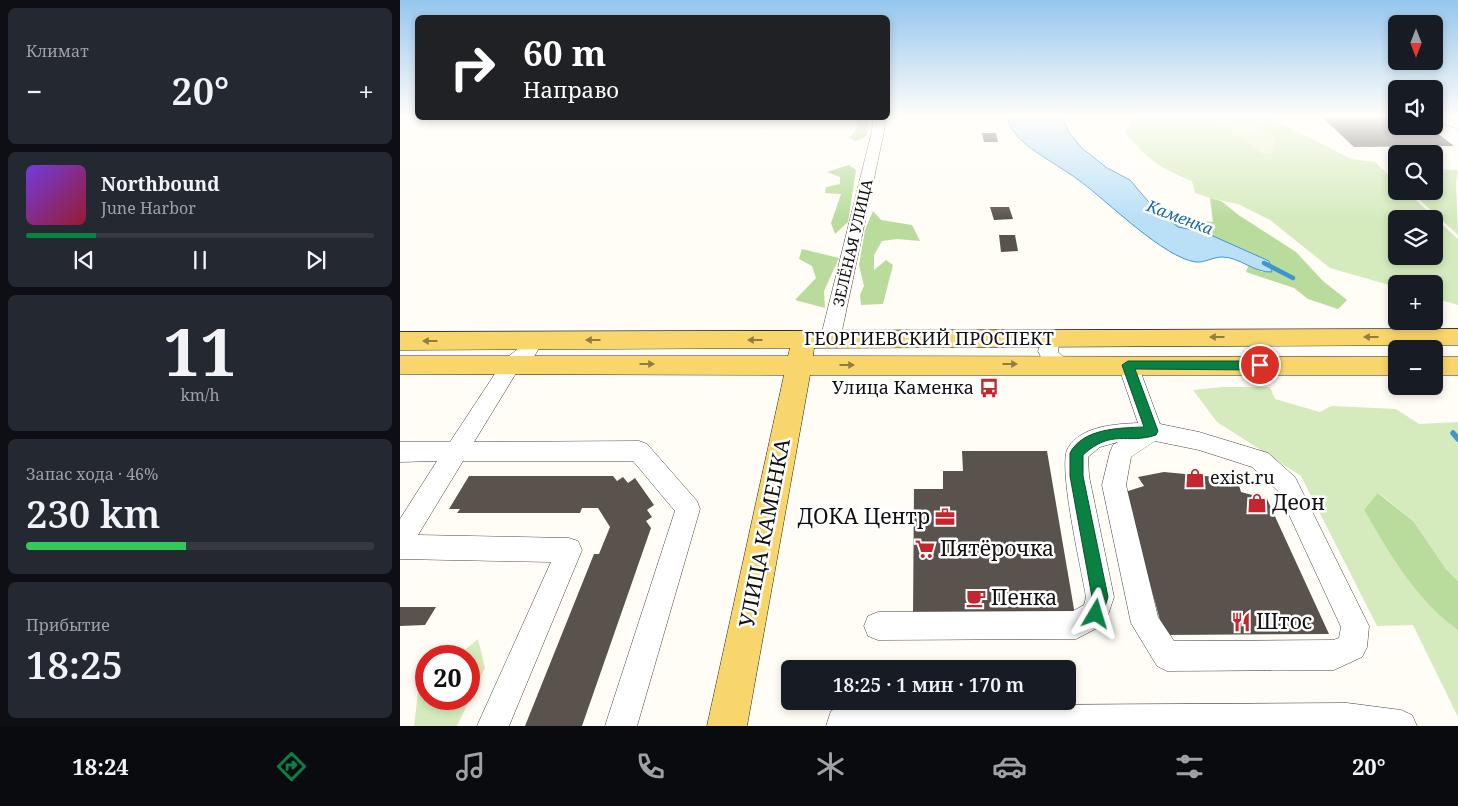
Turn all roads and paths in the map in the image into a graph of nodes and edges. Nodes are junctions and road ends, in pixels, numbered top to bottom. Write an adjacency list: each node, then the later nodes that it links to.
1 (874, 151): 5 (street, ЗЕЛЁНАЯ УЛИЦА)
2 (1448, 337): 3 (main road, ГЕОРГИЕВСКИЙ ПРОСПЕКТ, one-way to 3)
3 (1057, 339): 5 (main road, ГЕОРГИЕВСКИЙ ПРОСПЕКТ); 8 (street)
4 (526, 340): 6 (main road, ГЕОРГИЕВСКИЙ ПРОСПЕКТ, one-way to 6); 7 (main road, ГЕОРГИЕВСКИЙ ПРОСПЕКТ, one-way to 4); 10 (street)
5 (830, 340): 7 (main road, ГЕОРГИЕВСКИЙ ПРОСПЕКТ)
6 (400, 341)
7 (801, 352): 8 (main road, ГЕОРГИЕВСКИЙ ПРОСПЕКТ, one-way to 8); 10 (main road, ГЕОРГИЕВСКИЙ ПРОСПЕКТ, one-way to 7); 23 (main road, УЛИЦА КАМЕНКА)
8 (1060, 364): 11 (main road, ГЕОРГИЕВСКИЙ ПРОСПЕКТ)
9 (400, 365): 10 (main road, ГЕОРГИЕВСКИЙ ПРОСПЕКТ)
10 (511, 365): 16 (street)
11 (1128, 365): 12 (main road, ГЕОРГИЕВСКИЙ ПРОСПЕКТ); 15 (street)
12 (1388, 366)
13 (1443, 366): 14 (main road)
14 (1458, 366)
15 (1152, 431): 15 (street); 20 (street)
16 (456, 452): 17 (street); 18 (street); 22 (street)
17 (401, 453)
18 (400, 541)
19 (400, 547): 21 (street)
20 (878, 626)
21 (493, 726)
22 (621, 726)
23 (727, 726)
24 (842, 726): 25 (street)
25 (1401, 726)

